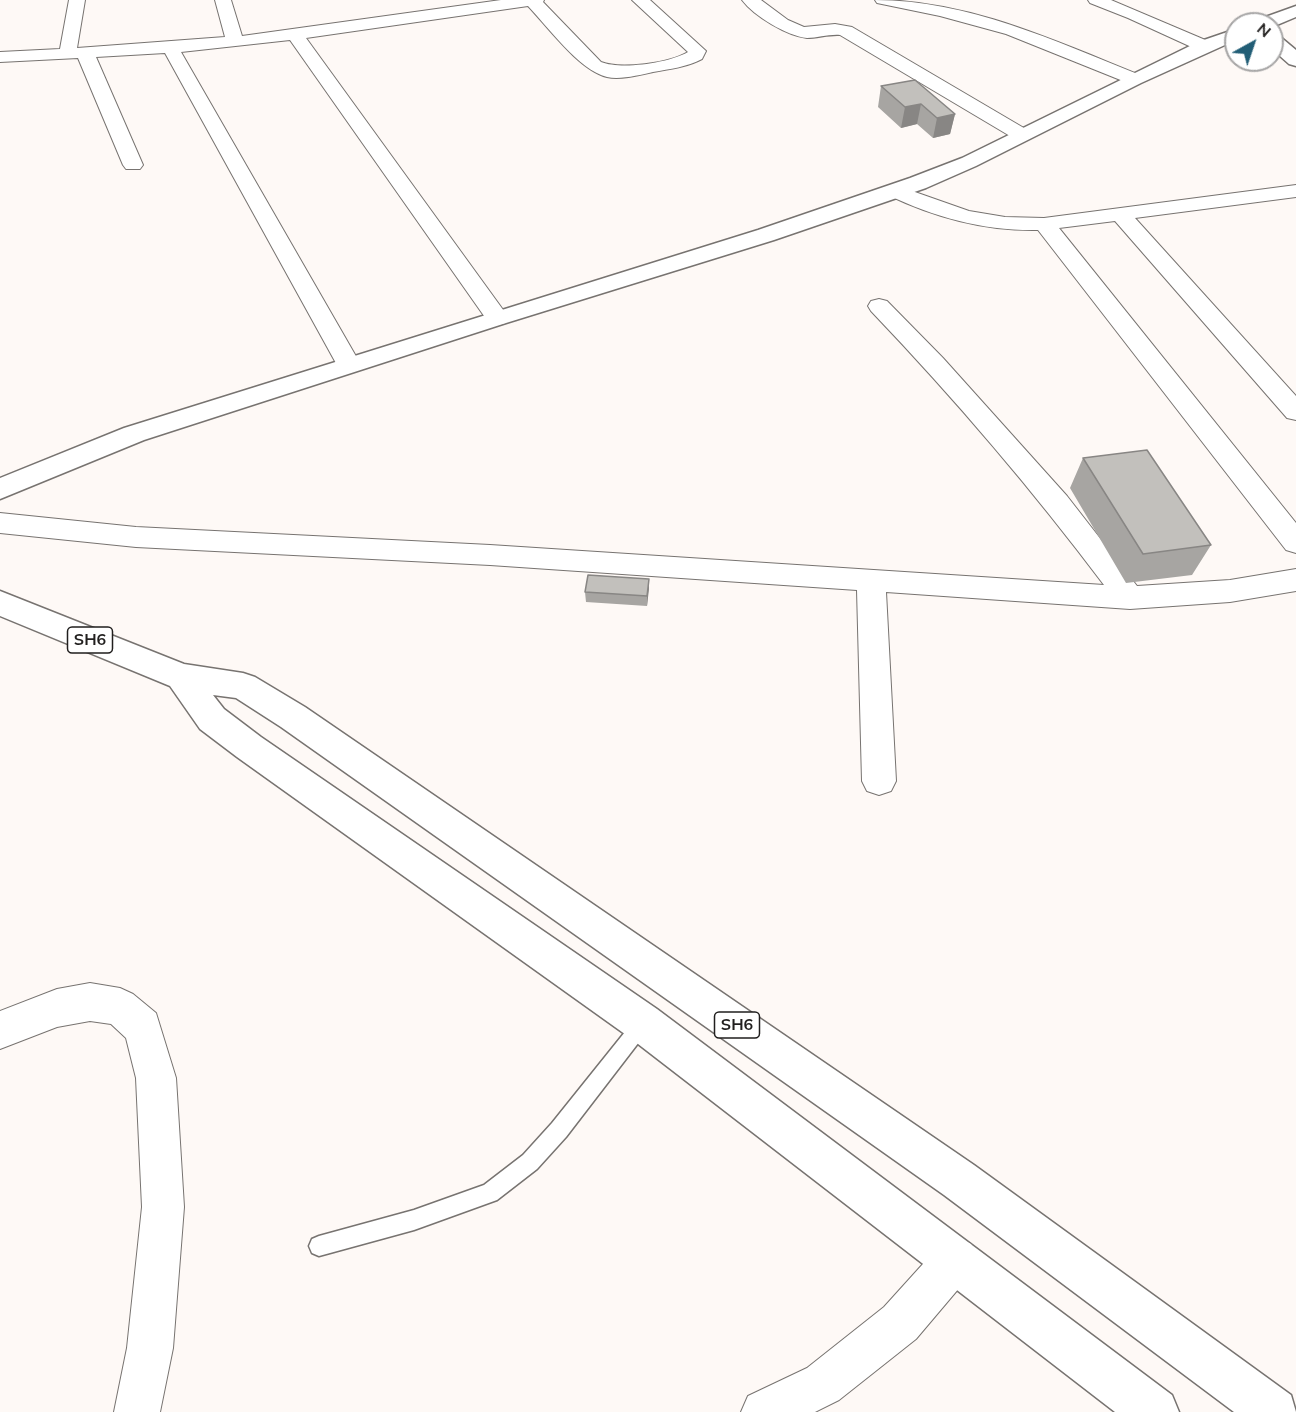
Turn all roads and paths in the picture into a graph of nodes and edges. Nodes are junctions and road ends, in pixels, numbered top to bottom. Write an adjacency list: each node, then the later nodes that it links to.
1 (77, 0): 14 (street)
2 (223, 0): 10 (street)
3 (534, 0): 4 (street); 8 (street)
4 (640, 0)
5 (750, 0): 18 (street)
6 (883, 0): 17 (street)
7 (1096, 0): 11 (street)
8 (295, 35): 10 (street); 25 (street)
9 (1224, 38): 11 (main road)
10 (235, 42): 12 (street)
11 (1204, 46): 17 (main road)
12 (170, 47): 14 (street); 26 (street)
13 (1284, 50): 16 (main road)
14 (76, 51): 15 (street); 19 (street)
15 (0, 57)
16 (1296, 60)
17 (1134, 79): 18 (main road)
18 (1022, 135): 21 (main road)
19 (133, 165)
20 (1296, 190): 22 (street)
21 (895, 191): 23 (street); 25 (main road)
22 (1120, 214): 23 (street); 27 (street)
23 (1044, 224): 30 (street)
24 (879, 306): 33 (street)
25 (497, 318): 26 (main road)
26 (349, 365): 28 (main road)
27 (1296, 412)
28 (0, 489)
29 (0, 523): 32 (street)
30 (1296, 543)
31 (1296, 580): 33 (street)
32 (871, 582): 33 (street); 36 (street)
33 (1130, 598)
34 (0, 603): 35 (main road, SH6)
35 (181, 677): 37 (main road); 44 (main road, SH6)
36 (879, 781)
37 (643, 1023): 39 (lane); 40 (main road)
38 (0, 1030): 41 (street)
39 (319, 1246)
40 (956, 1259): 42 (street); 43 (main road)
41 (137, 1412)
42 (764, 1412)
43 (1155, 1412)
44 (1274, 1412)

